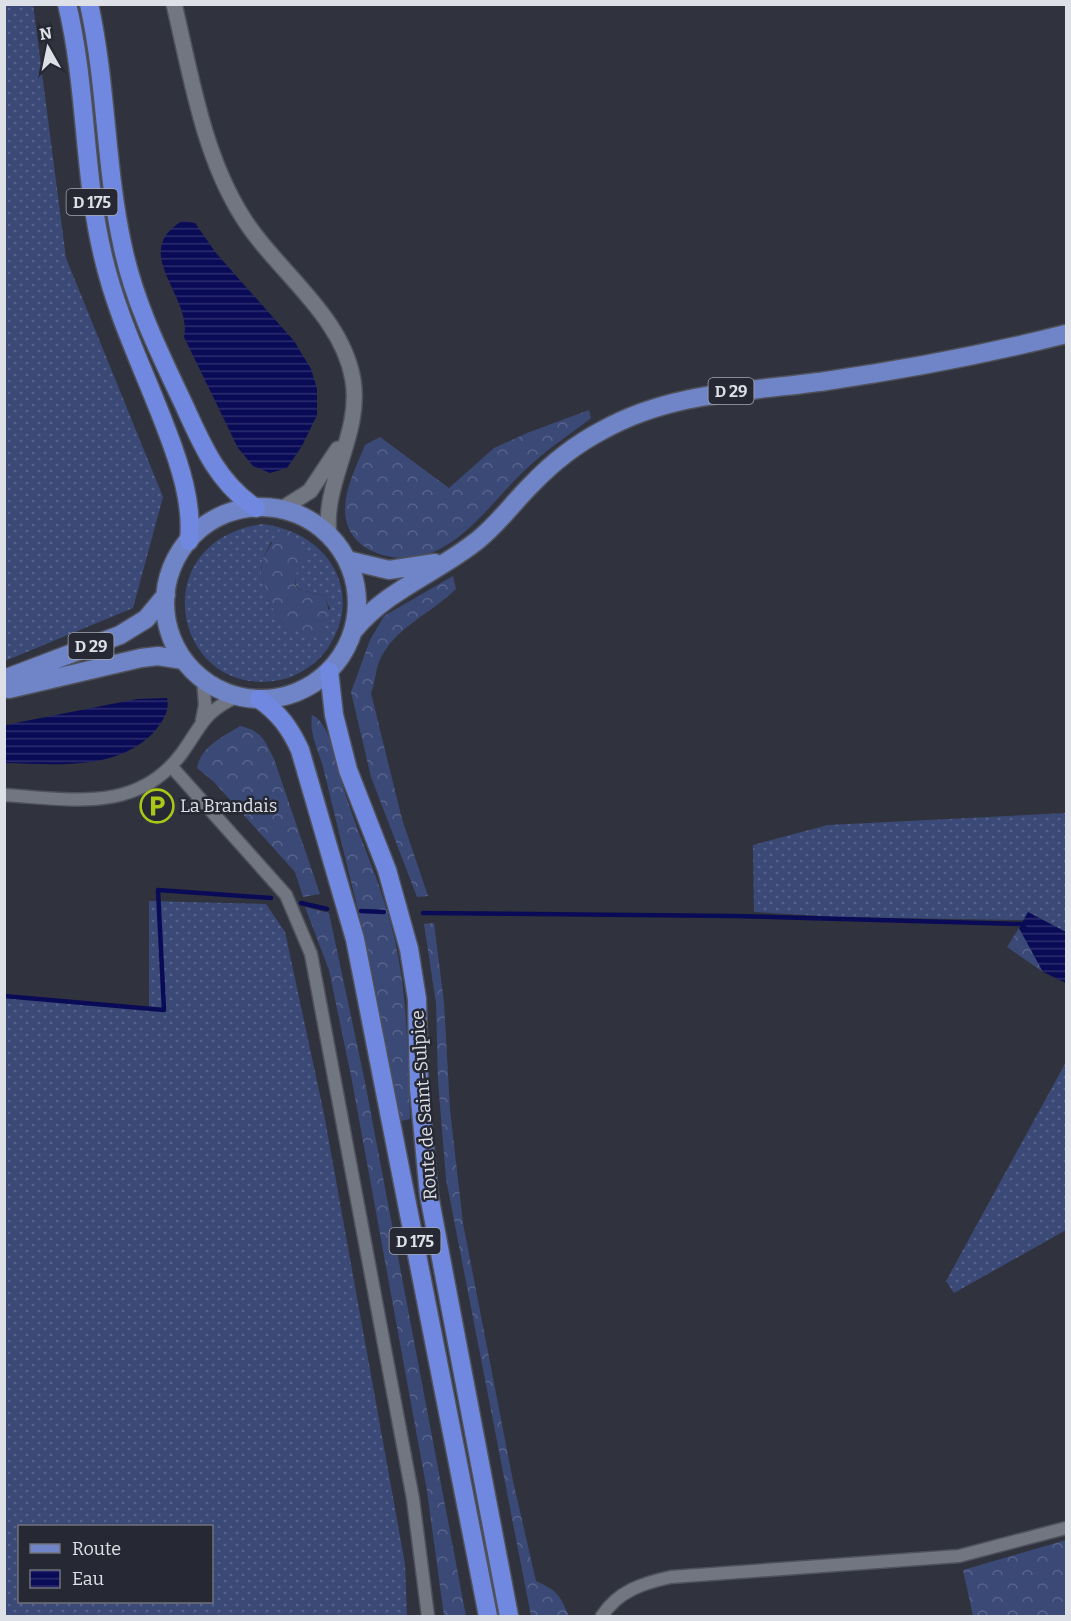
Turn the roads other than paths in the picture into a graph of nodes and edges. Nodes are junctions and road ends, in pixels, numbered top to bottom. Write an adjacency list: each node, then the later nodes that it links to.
1 (67, 4): 9 (highway, D 175)
2 (89, 4): 6 (highway, D 175)
3 (174, 4): 5 (street)
4 (1066, 334): 11 (main road, D 29)
5 (353, 410): 7 (street); 8 (street)
6 (256, 508): 7 (main road); 9 (main road)
7 (280, 510): 8 (main road)
8 (329, 536): 10 (main road)
9 (189, 541): 12 (main road)
10 (347, 560): 11 (main road, D 29); 13 (main road)
11 (445, 560): 13 (main road, D 29)
12 (166, 595): 14 (main road); 16 (main road, D 29)
13 (354, 630): 15 (main road)
14 (184, 660): 17 (main road); 18 (main road, D 29)
15 (329, 670): 20 (main road); 27 (highway, Route de Saint-Sulpice / D 175)
16 (4, 680)
17 (203, 680): 19 (main road); 21 (street)
18 (4, 690)
19 (238, 696): 20 (main road); 21 (street)
20 (259, 699): 26 (highway, D 175)
21 (202, 720): 22 (street)
22 (171, 766): 23 (street); 25 (street)
23 (4, 795)
24 (1066, 1528): 28 (street)
25 (428, 1617)
26 (488, 1617)
27 (509, 1617)
28 (602, 1617)

